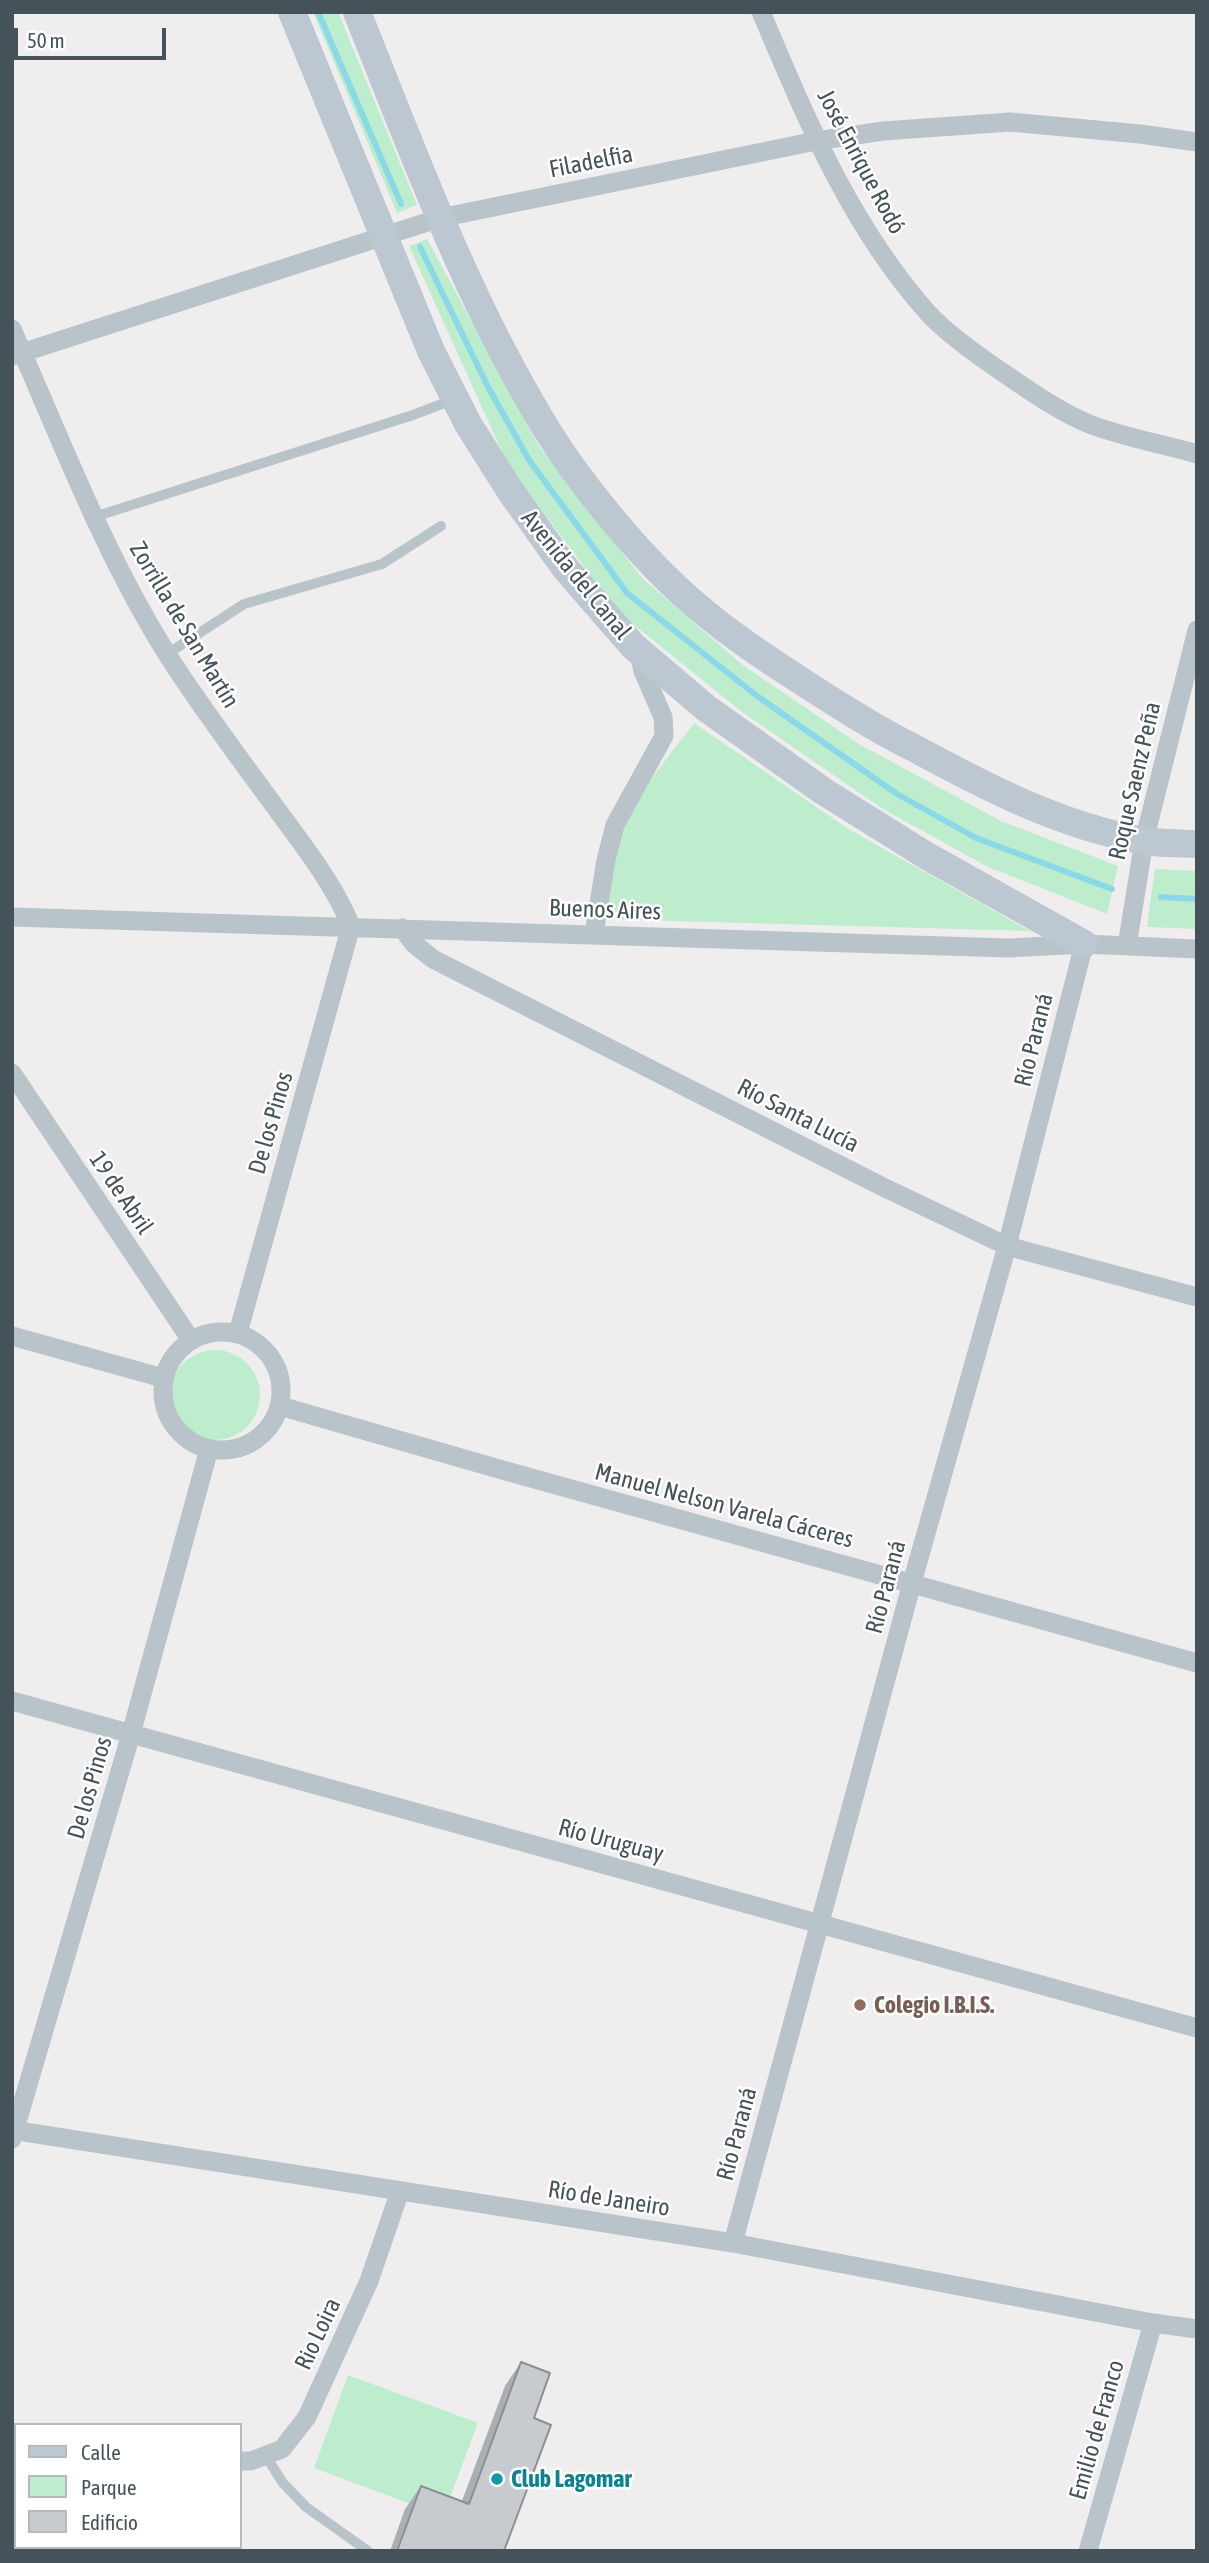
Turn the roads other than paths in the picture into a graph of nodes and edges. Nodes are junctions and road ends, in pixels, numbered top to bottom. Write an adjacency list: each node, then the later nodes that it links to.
1 (292, 12): 7 (street, Avenida del Canal)
2 (357, 12): 6 (street)
3 (761, 12): 4 (street, José Enrique Rodó)
4 (816, 141): 5 (street, Filadelfia); 6 (street, Filadelfia); 11 (street, José Enrique Rodó)
5 (1197, 142)
6 (440, 218): 7 (street, Filadelfia); 17 (street)
7 (384, 236): 9 (street, Filadelfia); 10 (street, Avenida del Canal)
8 (12, 329): 9 (street, Zorrilla de San Martín)
9 (17, 354): 12 (street, Zorrilla de San Martín)
10 (455, 399): 12 (lane); 15 (street, Avenida del Canal)
11 (1197, 454)
12 (94, 517): 16 (street, Zorrilla de San Martín)
13 (441, 526): 16 (lane)
14 (1197, 629): 17 (street, Roque Saenz Peña)
15 (639, 652): 22 (street); 23 (street, Avenida del Canal)
16 (167, 654): 20 (street, Zorrilla de San Martín)
17 (1144, 841): 18 (street); 24 (street, Roque Saenz Peña)
18 (1197, 844)
19 (12, 917): 20 (street, Buenos Aires)
20 (351, 926): 21 (street, Buenos Aires); 29 (street, De los Pinos)
21 (402, 928): 22 (street, Buenos Aires); 27 (street, Río Santa Lucía)
22 (594, 934): 23 (street, Buenos Aires)
23 (1084, 944): 24 (street, Buenos Aires); 27 (street, Río Paraná)
24 (1127, 946): 25 (street, Buenos Aires)
25 (1197, 949)
26 (12, 1073): 31 (street, 19 de Abril)
27 (1007, 1246): 28 (street, Río Santa Lucía); 35 (street, Río Paraná)
28 (1197, 1297)
29 (238, 1333): 31 (street); 33 (street)
30 (12, 1336): 32 (street)
31 (191, 1340): 32 (street)
32 (163, 1378): 34 (street)
33 (280, 1406): 34 (street); 35 (street, Manuel Nelson Varela Cáceres)
34 (209, 1449): 38 (street, De los Pinos)
35 (912, 1583): 36 (street, Manuel Nelson Varela Cáceres); 39 (street, Río Paraná)
36 (1197, 1662)
37 (12, 1701): 38 (street, Río Uruguay)
38 (131, 1734): 39 (street, Río Uruguay); 41 (street, De los Pinos)
39 (819, 1923): 40 (street, Río Uruguay); 43 (street, Río Paraná)
40 (1197, 2028)
41 (13, 2133): 42 (street, Río de Janeiro)
42 (400, 2191): 43 (street, Río de Janeiro); 46 (street, Rio Loira)
43 (733, 2243): 44 (street, Río de Janeiro)
44 (1153, 2323): 45 (street, Río de Janeiro); 49 (street, Emilio de Franco)
45 (1197, 2329)
46 (265, 2455): 47 (street, Rio Loira); 48 (lane)
47 (242, 2461)
48 (368, 2551)
49 (1088, 2551)

